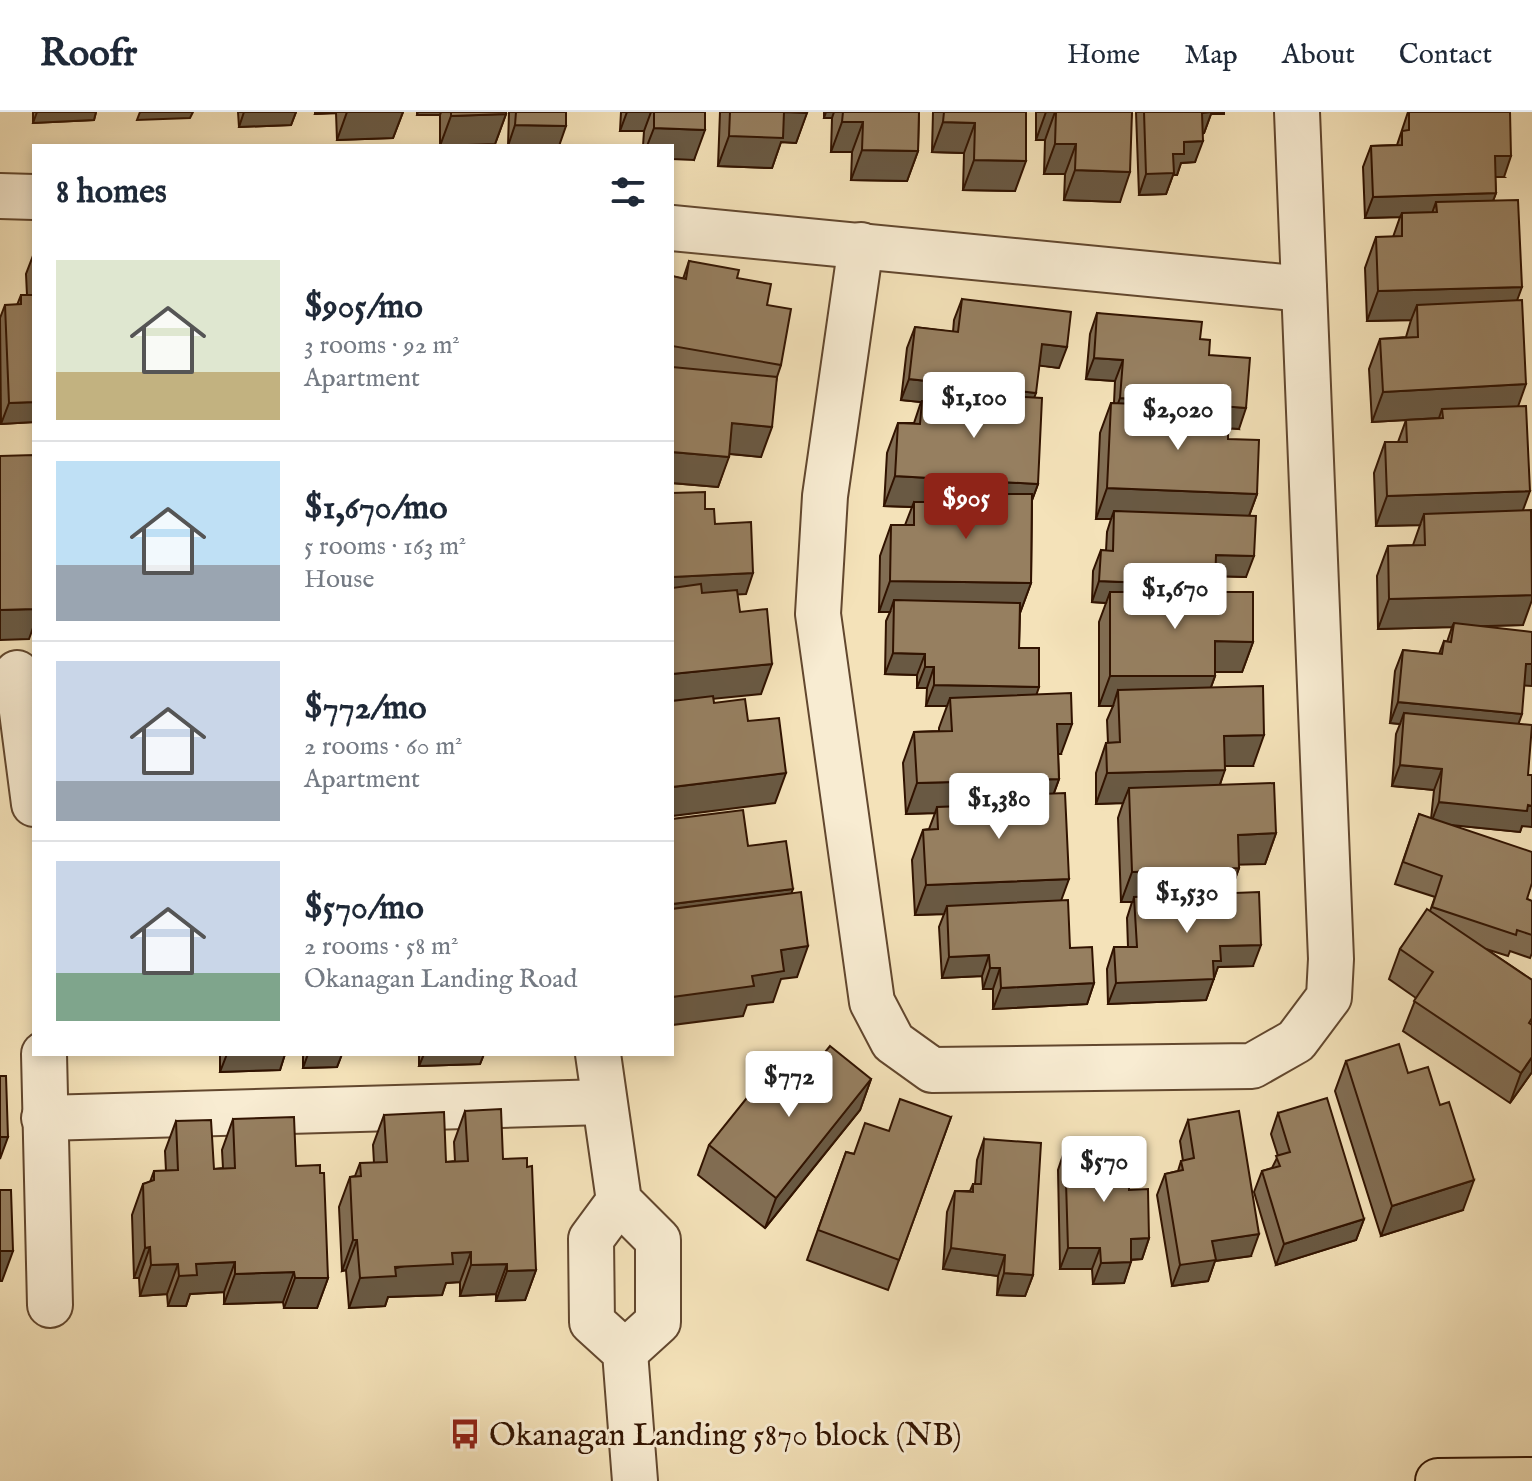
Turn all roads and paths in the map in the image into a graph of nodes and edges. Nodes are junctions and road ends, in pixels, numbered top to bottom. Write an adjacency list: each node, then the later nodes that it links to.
1 (1297, 112): 6 (lane)
2 (0, 196): 3 (lane)
3 (32, 197)
4 (674, 228): 5 (lane)
5 (861, 245): 6 (lane); 6 (lane)
6 (1304, 289)
7 (17, 673): 8 (lane)
8 (32, 789)
9 (44, 1056): 12 (lane)
10 (598, 1056): 11 (lane)
11 (604, 1102): 12 (lane); 13 (lane)
12 (44, 1118): 14 (lane)
13 (619, 1201): 15 (lane); 15 (lane)
14 (50, 1305)
15 (625, 1352): 17 (lane)
16 (1532, 1480): 18 (main road)
17 (635, 1481)
18 (1438, 1481)

